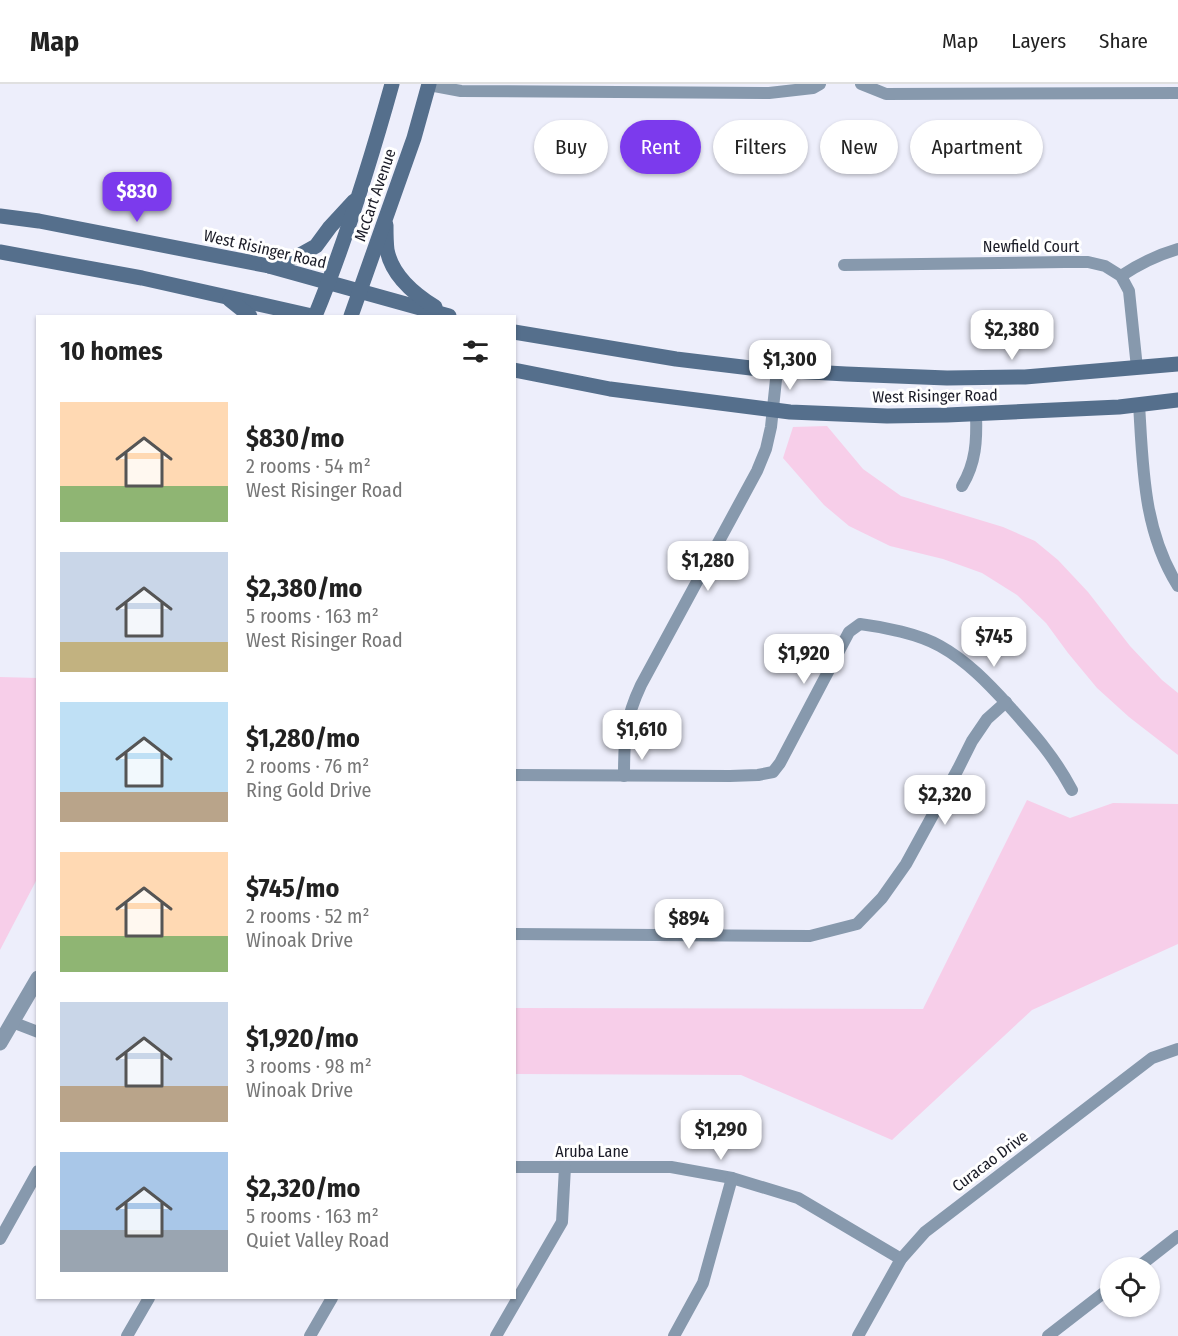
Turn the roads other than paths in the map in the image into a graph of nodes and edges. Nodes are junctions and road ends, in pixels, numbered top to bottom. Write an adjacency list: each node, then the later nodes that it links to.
1 (392, 84): 7 (main road, McCart Avenue)
2 (429, 84): 5 (street); 9 (main road, McCart Avenue)
3 (820, 84): 5 (street)
4 (861, 84): 6 (street)
5 (718, 89)
6 (1178, 93)
7 (360, 194): 13 (main road); 15 (main road, McCart Avenue)
8 (0, 216): 13 (main road, West Risinger Road)
9 (385, 219): 16 (main road, McCart Avenue); 23 (main road)
10 (1178, 249): 14 (street)
11 (0, 252): 17 (main road)
12 (844, 265): 14 (street, Newfield Court)
13 (269, 266): 15 (main road, West Risinger Road)
14 (1121, 276): 26 (street)
15 (329, 282): 16 (main road, West Risinger Road); 20 (main road, McCart Avenue)
16 (359, 291): 21 (main road, McCart Avenue); 22 (main road, West Risinger Road)
17 (228, 298): 18 (main road); 19 (main road)
18 (249, 315)
19 (308, 315)
20 (313, 315)
21 (351, 315)
22 (446, 315)
23 (448, 315)
24 (516, 332): 28 (main road, West Risinger Road)
25 (1178, 364): 26 (main road, West Risinger Road)
26 (1137, 368): 28 (main road, West Risinger Road)
27 (516, 370): 31 (main road, West Risinger Road)
28 (777, 370): 31 (street)
29 (1178, 400): 30 (main road, West Risinger Road)
30 (1139, 404): 32 (main road, West Risinger Road); 34 (street)
31 (773, 410): 32 (main road, West Risinger Road); 37 (street)
32 (976, 414): 33 (street)
33 (962, 486)
34 (1178, 586)
35 (1006, 702): 37 (street); 38 (street); 39 (street)
36 (516, 775): 37 (street)
37 (624, 776)
38 (1072, 790)
39 (516, 934)
40 (36, 981): 41 (street)
41 (12, 1022): 42 (street); 43 (street)
42 (36, 1031)
43 (0, 1043)
44 (1178, 1049): 52 (street, Curacao Drive)
45 (516, 1167): 46 (street, Aruba Lane)
46 (565, 1167): 48 (street, Aruba Lane); 58 (street)
47 (36, 1176): 50 (street)
48 (732, 1178): 52 (street, Aruba Lane); 59 (street)
49 (1178, 1236): 51 (street)
50 (0, 1239)
51 (1151, 1257)
52 (901, 1259): 60 (street, Curacao Drive)
53 (1100, 1296): 61 (street)
54 (148, 1299): 56 (street)
55 (331, 1299): 57 (street)
56 (127, 1336)
57 (310, 1336)
58 (496, 1336)
59 (674, 1336)
60 (858, 1336)
61 (1048, 1336)

